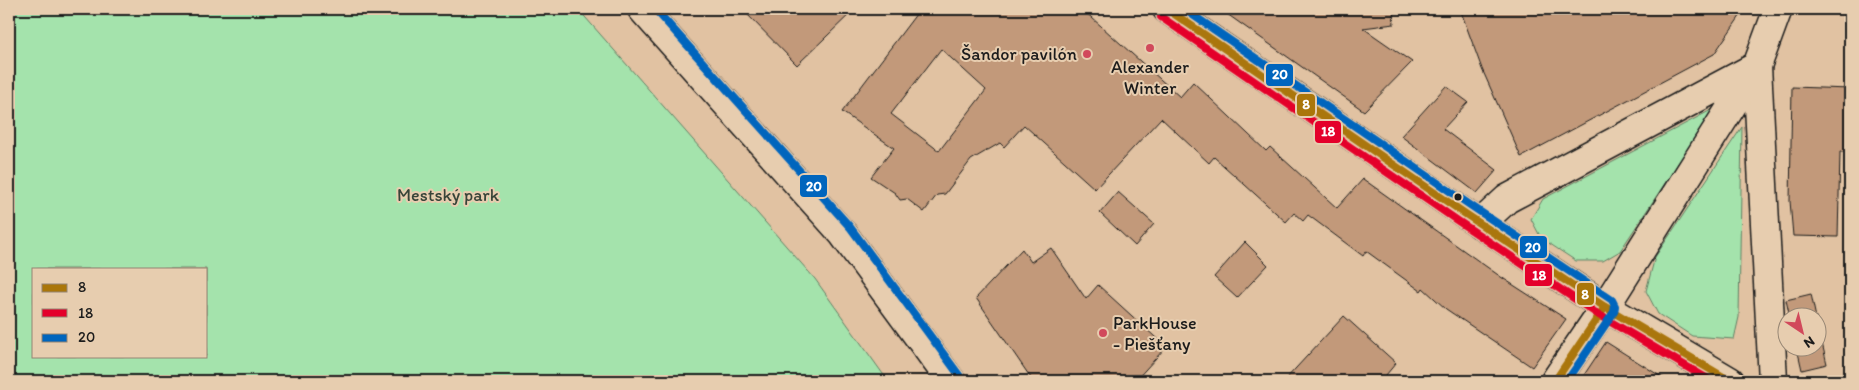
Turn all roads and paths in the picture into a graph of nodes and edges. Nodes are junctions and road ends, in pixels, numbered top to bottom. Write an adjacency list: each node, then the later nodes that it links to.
1 (642, 9): 7 (street)
2 (1167, 9): 5 (street)
3 (1778, 9): 4 (street)
4 (1757, 66): 5 (street); 6 (street); 10 (street)
5 (1480, 224): 6 (street)
6 (1605, 307): 8 (street); 9 (street)
7 (951, 381)
8 (1555, 381)
9 (1730, 381)
10 (1773, 381)

